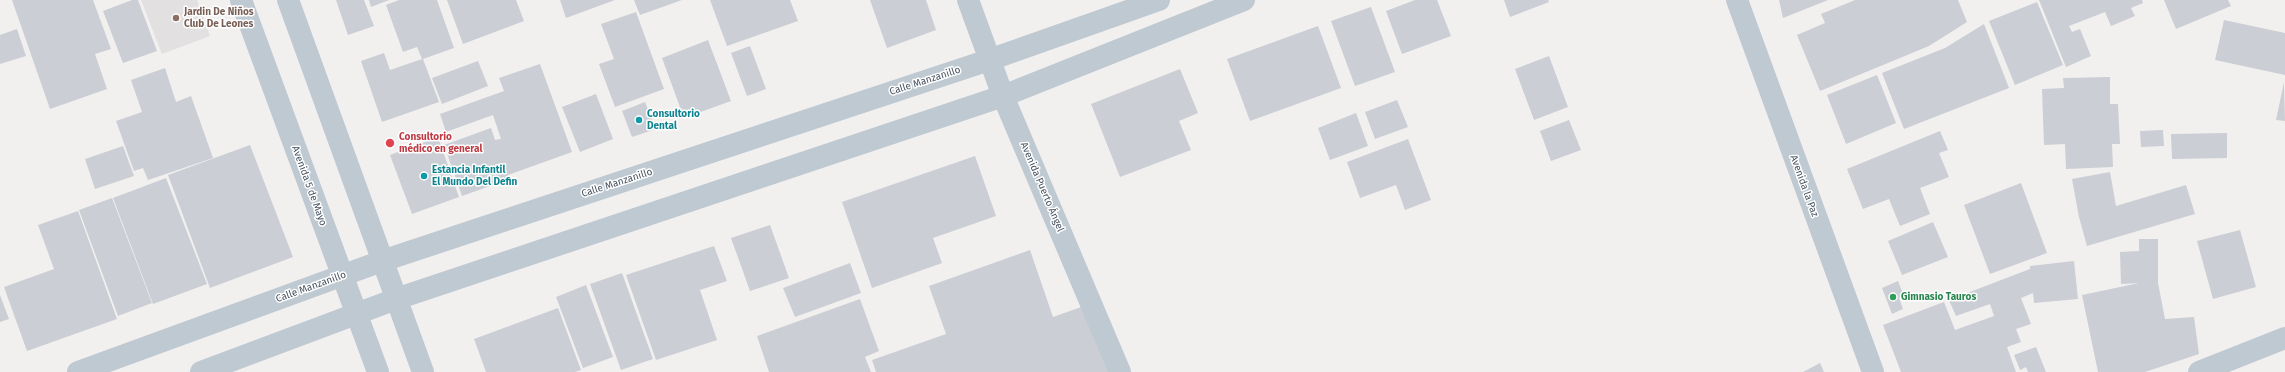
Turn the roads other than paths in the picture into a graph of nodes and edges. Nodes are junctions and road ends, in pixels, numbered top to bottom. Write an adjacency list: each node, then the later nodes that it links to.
1 (241, 0): 10 (street, Avenida 5 de Mayo)
2 (288, 0): 9 (street)
3 (968, 0): 7 (street, Avenida Puerto Ángel)
4 (1159, 0): 7 (street, Calle Manzanillo)
5 (1244, 0): 8 (street)
6 (1737, 0): 19 (street, Avenida la Paz)
7 (989, 60): 8 (street, Avenida Puerto Ángel); 9 (street, Calle Manzanillo)
8 (1003, 96): 11 (street); 18 (street, Avenida Puerto Ángel)
9 (382, 261): 10 (street, Calle Manzanillo); 11 (street)
10 (342, 276): 12 (street, Avenida 5 de Mayo); 14 (street, Calle Manzanillo)
11 (396, 299): 12 (street); 17 (street)
12 (356, 314): 15 (street); 16 (street, Avenida 5 de Mayo)
13 (2285, 338): 20 (street)
14 (78, 372)
15 (201, 372)
16 (378, 372)
17 (423, 372)
18 (1120, 372)
19 (1873, 372)
20 (2199, 372)

